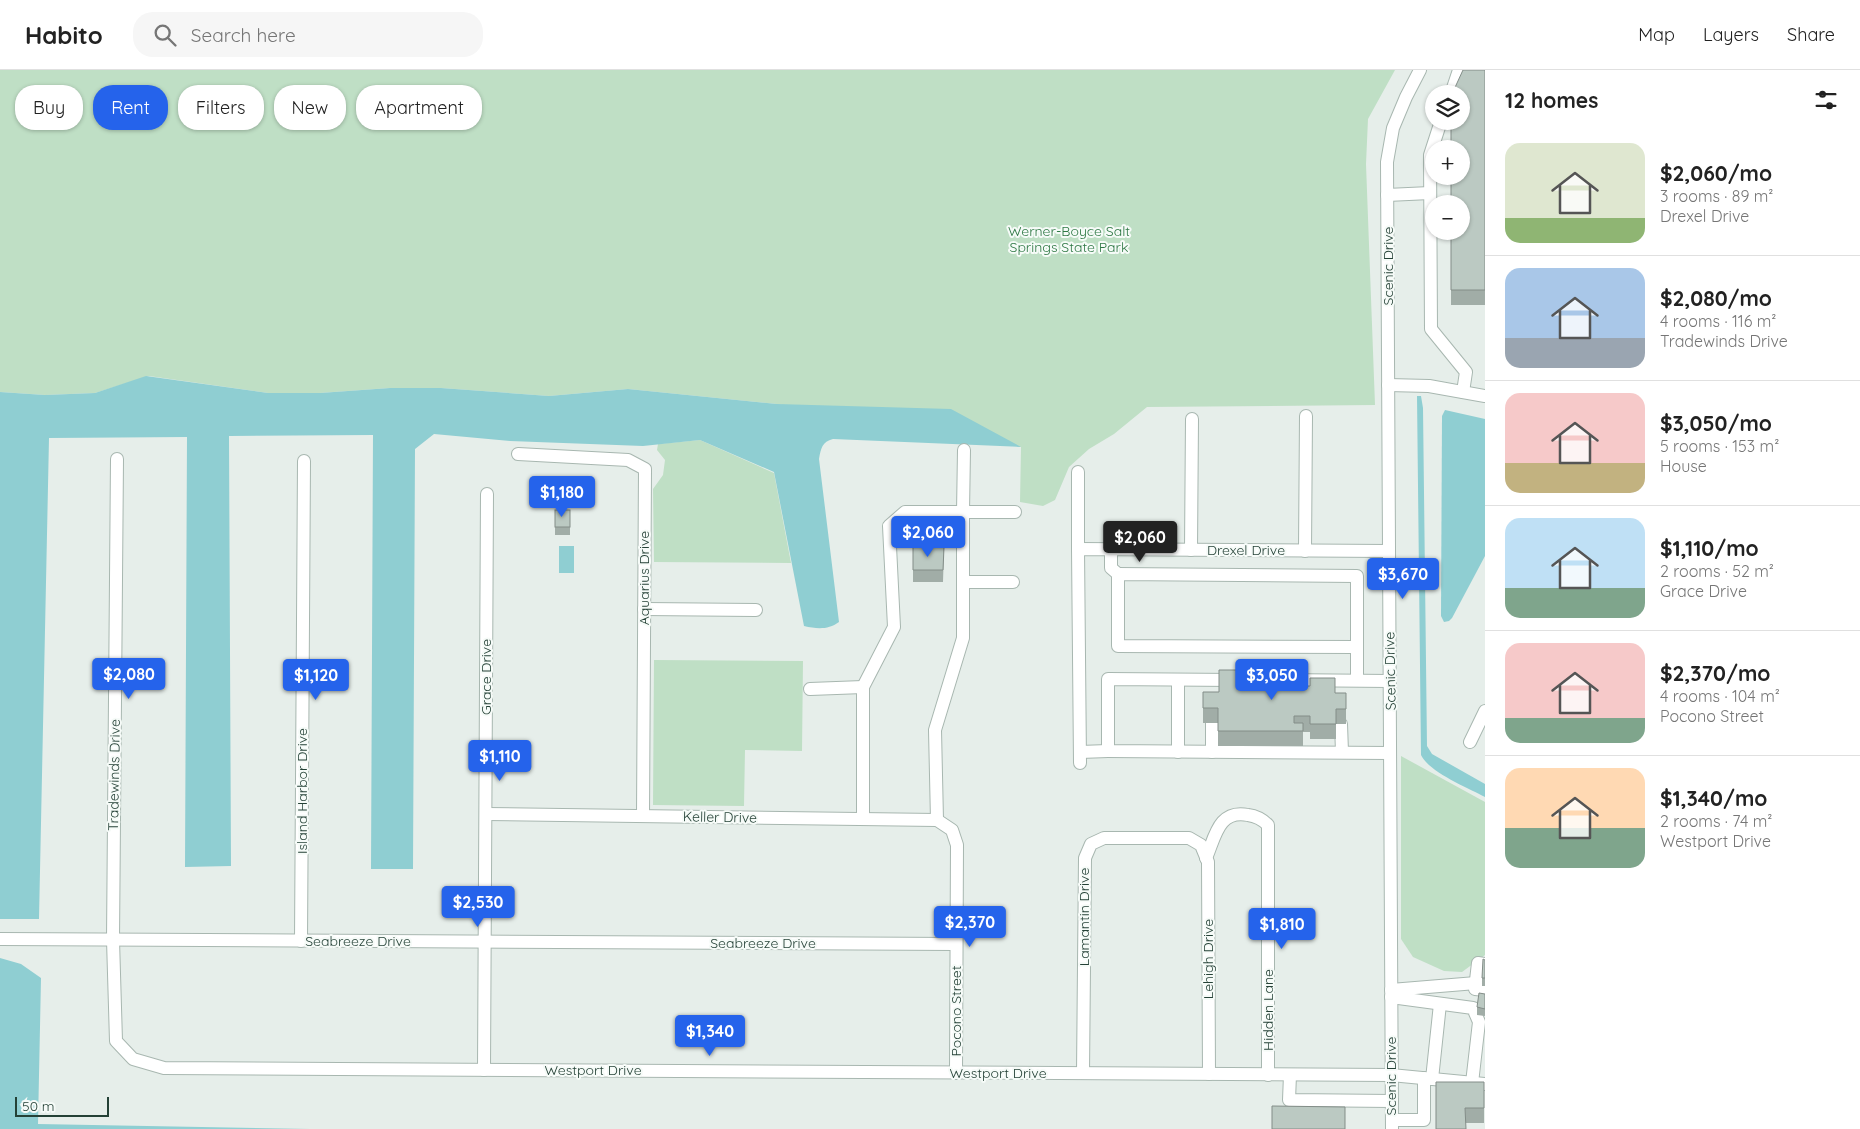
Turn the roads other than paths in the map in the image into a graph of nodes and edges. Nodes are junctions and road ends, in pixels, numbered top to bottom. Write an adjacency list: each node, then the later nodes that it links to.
1 (1420, 70): 6 (street, Scenic Drive)
2 (1459, 70): 3 (street)
3 (1454, 85)
4 (1438, 130): 5 (street)
5 (1430, 193): 6 (street); 8 (street)
6 (1388, 195): 7 (street, Scenic Drive)
7 (1388, 385): 8 (street); 24 (street, Scenic Drive)
8 (1463, 392): 9 (street)
9 (1485, 396)
10 (1306, 416): 23 (street)
11 (1192, 419): 22 (street)
12 (964, 450): 18 (street)
13 (518, 454): 28 (street, Aquarius Drive)
14 (117, 459): 52 (street, Tradewinds Drive)
15 (304, 461): 53 (street, Island Harbor Drive)
16 (1078, 472): 20 (street)
17 (487, 494): 45 (street, Grace Drive)
18 (963, 512): 19 (street); 26 (street); 34 (street)
19 (1015, 512)
20 (1078, 549): 21 (street, Drexel Drive); 40 (street)
21 (1111, 549): 22 (street, Drexel Drive); 25 (street)
22 (1191, 550): 23 (street, Drexel Drive)
23 (1305, 550): 24 (street, Drexel Drive)
24 (1388, 551): 33 (street, Scenic Drive)
25 (1118, 574): 30 (street); 30 (street)
26 (963, 582): 27 (street); 48 (street)
27 (1013, 582)
28 (644, 609): 29 (street); 46 (street, Aquarius Drive)
29 (756, 610)
30 (1357, 647): 32 (street)
31 (1178, 680): 32 (street); 40 (street); 41 (street)
32 (1357, 680): 33 (street)
33 (1390, 681): 44 (street, Scenic Drive)
34 (863, 687): 35 (street); 47 (street)
35 (810, 689)
36 (1485, 711): 39 (street)
37 (1212, 723): 42 (street)
38 (1341, 724): 43 (street)
39 (1470, 742)
40 (1108, 751): 41 (street)
41 (1178, 752): 42 (street)
42 (1212, 752): 43 (street)
43 (1342, 752): 44 (street)
44 (1390, 753): 58 (street, Scenic Drive)
45 (486, 814): 46 (street, Keller Drive); 54 (street, Grace Drive)
46 (643, 816): 47 (street, Keller Drive)
47 (863, 819): 48 (street, Keller Drive)
48 (937, 820): 55 (street, Pocono Street)
49 (1201, 844): 50 (street, Lehigh Drive); 63 (street, Lamantin Drive)
50 (1206, 858): 64 (street, Lehigh Drive); 65 (street, Hidden Lane)
51 (0, 939): 52 (street, Seabreeze Drive)
52 (113, 940): 53 (street, Seabreeze Drive); 61 (street, Westport Drive)
53 (301, 941): 54 (street, Seabreeze Drive)
54 (485, 942): 55 (street, Seabreeze Drive); 61 (street, Grace Drive)
55 (956, 944): 62 (street, Pocono Street)
56 (1485, 964): 57 (street)
57 (1481, 986): 58 (street)
58 (1391, 994): 59 (street); 67 (street, Scenic Drive)
59 (1440, 1004): 60 (street); 68 (street)
60 (1480, 1052): 69 (street)
61 (484, 1070): 62 (street, Westport Drive)
62 (956, 1073): 63 (street, Westport Drive)
63 (1083, 1073): 64 (street, Westport Drive)
64 (1209, 1074): 65 (street, Westport Drive)
65 (1268, 1075): 66 (street, Westport Drive)
66 (1290, 1075): 67 (street, Westport Drive); 70 (street)
67 (1392, 1075): 68 (street, Westport Drive); 70 (street, Scenic Drive)
68 (1428, 1079): 69 (street, Westport Drive); 71 (street)
69 (1478, 1083)
70 (1392, 1101): 71 (street, Scenic Drive)
71 (1392, 1124)

